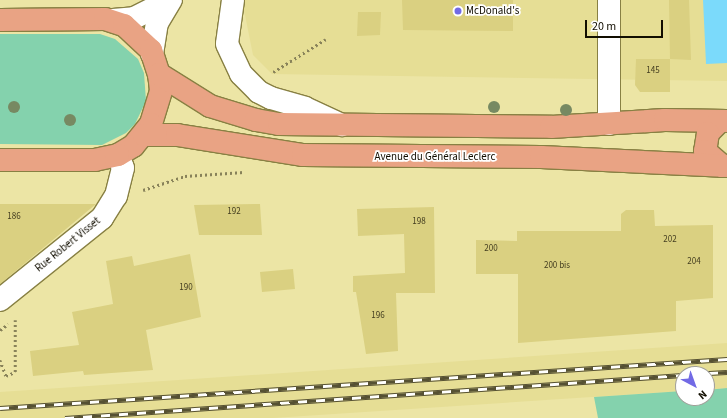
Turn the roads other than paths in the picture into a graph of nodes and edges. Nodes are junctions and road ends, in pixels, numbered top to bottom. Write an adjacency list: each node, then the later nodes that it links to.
1 (170, 0): 5 (street); 6 (street)
2 (233, 0): 11 (street)
3 (609, 0): 10 (street)
4 (0, 20): 5 (main road)
5 (113, 20): 6 (main road)
6 (152, 54): 7 (main road)
7 (159, 74): 11 (main road); 12 (main road)
8 (696, 121): 9 (main road); 10 (main road); 13 (main road)
9 (723, 121): 13 (main road)
10 (609, 124): 11 (main road)
11 (342, 125)
12 (144, 135): 14 (main road); 16 (main road, Avenue du Général Leclerc)
13 (705, 145): 16 (main road); 17 (main road)
14 (118, 155): 15 (main road); 18 (street, Rue Robert Visset)
15 (0, 160)
16 (687, 166): 17 (main road, Avenue du Général Leclerc)
17 (725, 166)
18 (0, 300)

